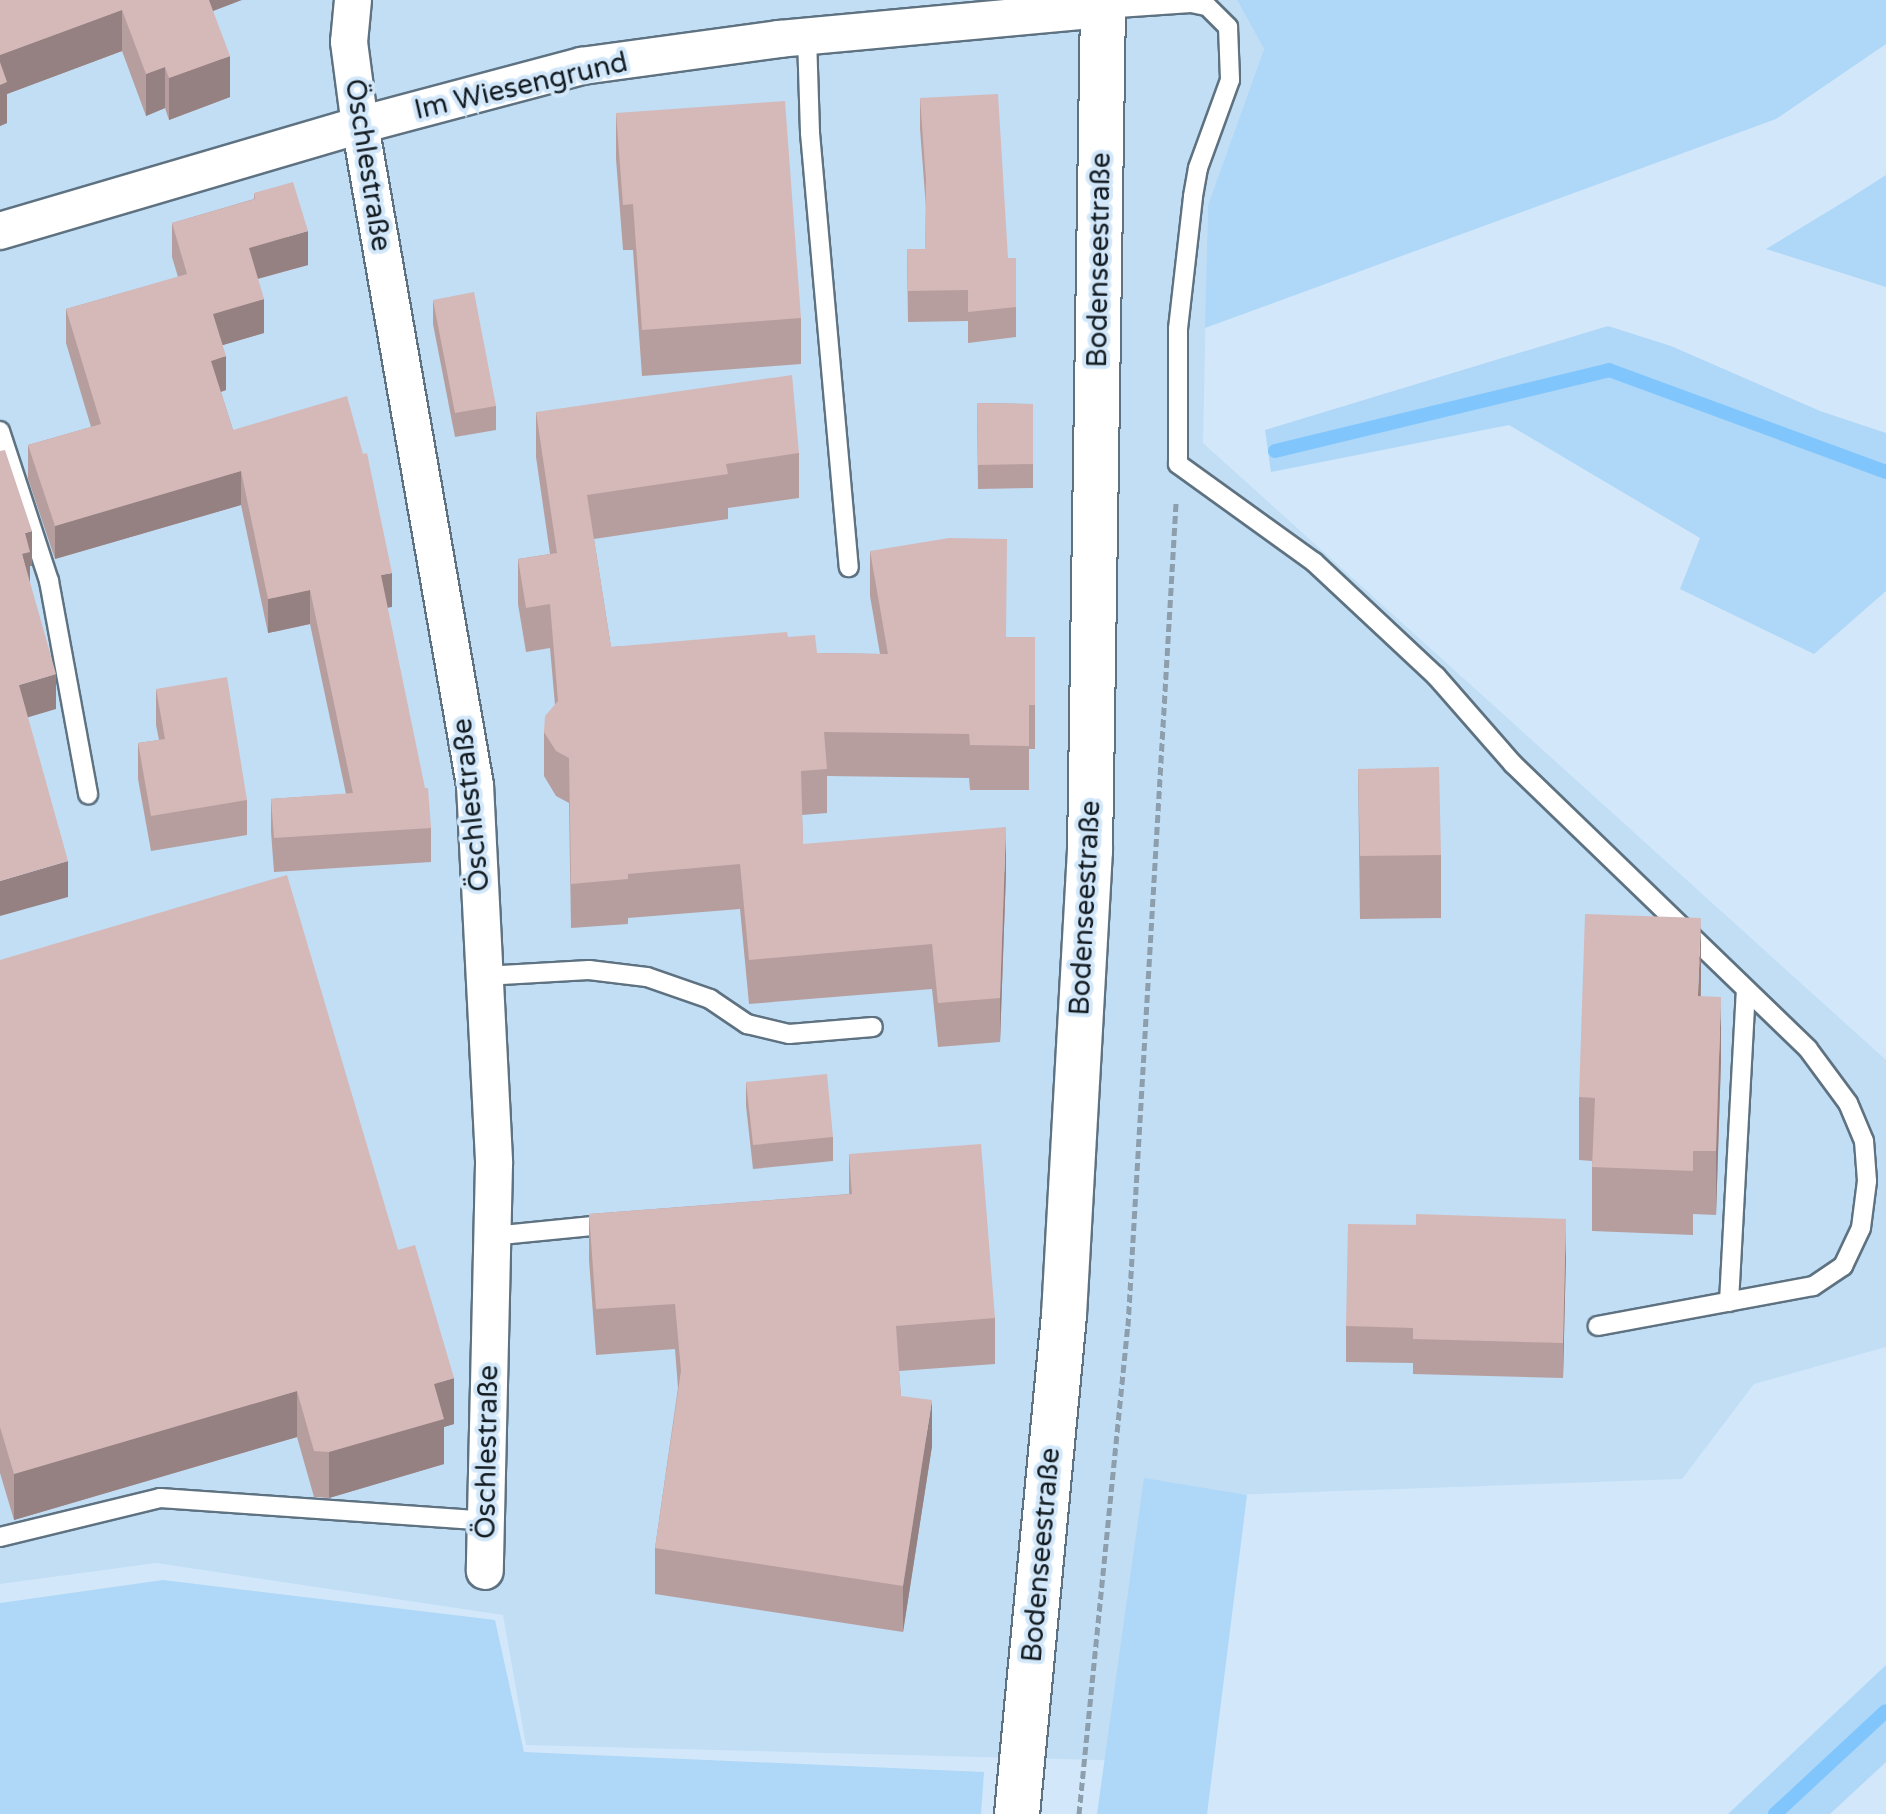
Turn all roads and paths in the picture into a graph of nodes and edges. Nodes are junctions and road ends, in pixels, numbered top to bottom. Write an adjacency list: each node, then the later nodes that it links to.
1 (353, 0): 4 (street, Öschlestraße)
2 (1103, 5): 3 (street, Im Wiesengrund); 7 (lane); 20 (street, Bodenseestraße)
3 (807, 37): 4 (street, Im Wiesengrund); 8 (lane)
4 (360, 125): 5 (street, Im Wiesengrund); 10 (street, Öschlestraße)
5 (0, 231)
6 (0, 431): 9 (lane)
7 (1178, 464): 11 (lane); 21 (path)
8 (849, 567)
9 (88, 794)
10 (484, 976): 12 (lane); 14 (street, Öschlestraße)
11 (1746, 990): 15 (lane); 15 (lane)
12 (873, 1027)
13 (629, 1222): 14 (lane)
14 (492, 1236): 17 (street, Öschlestraße)
15 (1729, 1302): 16 (lane)
16 (1598, 1326)
17 (486, 1521): 18 (lane); 19 (street, Öschlestraße)
18 (0, 1537)
19 (485, 1571)
20 (1017, 1814)
21 (1079, 1814)

